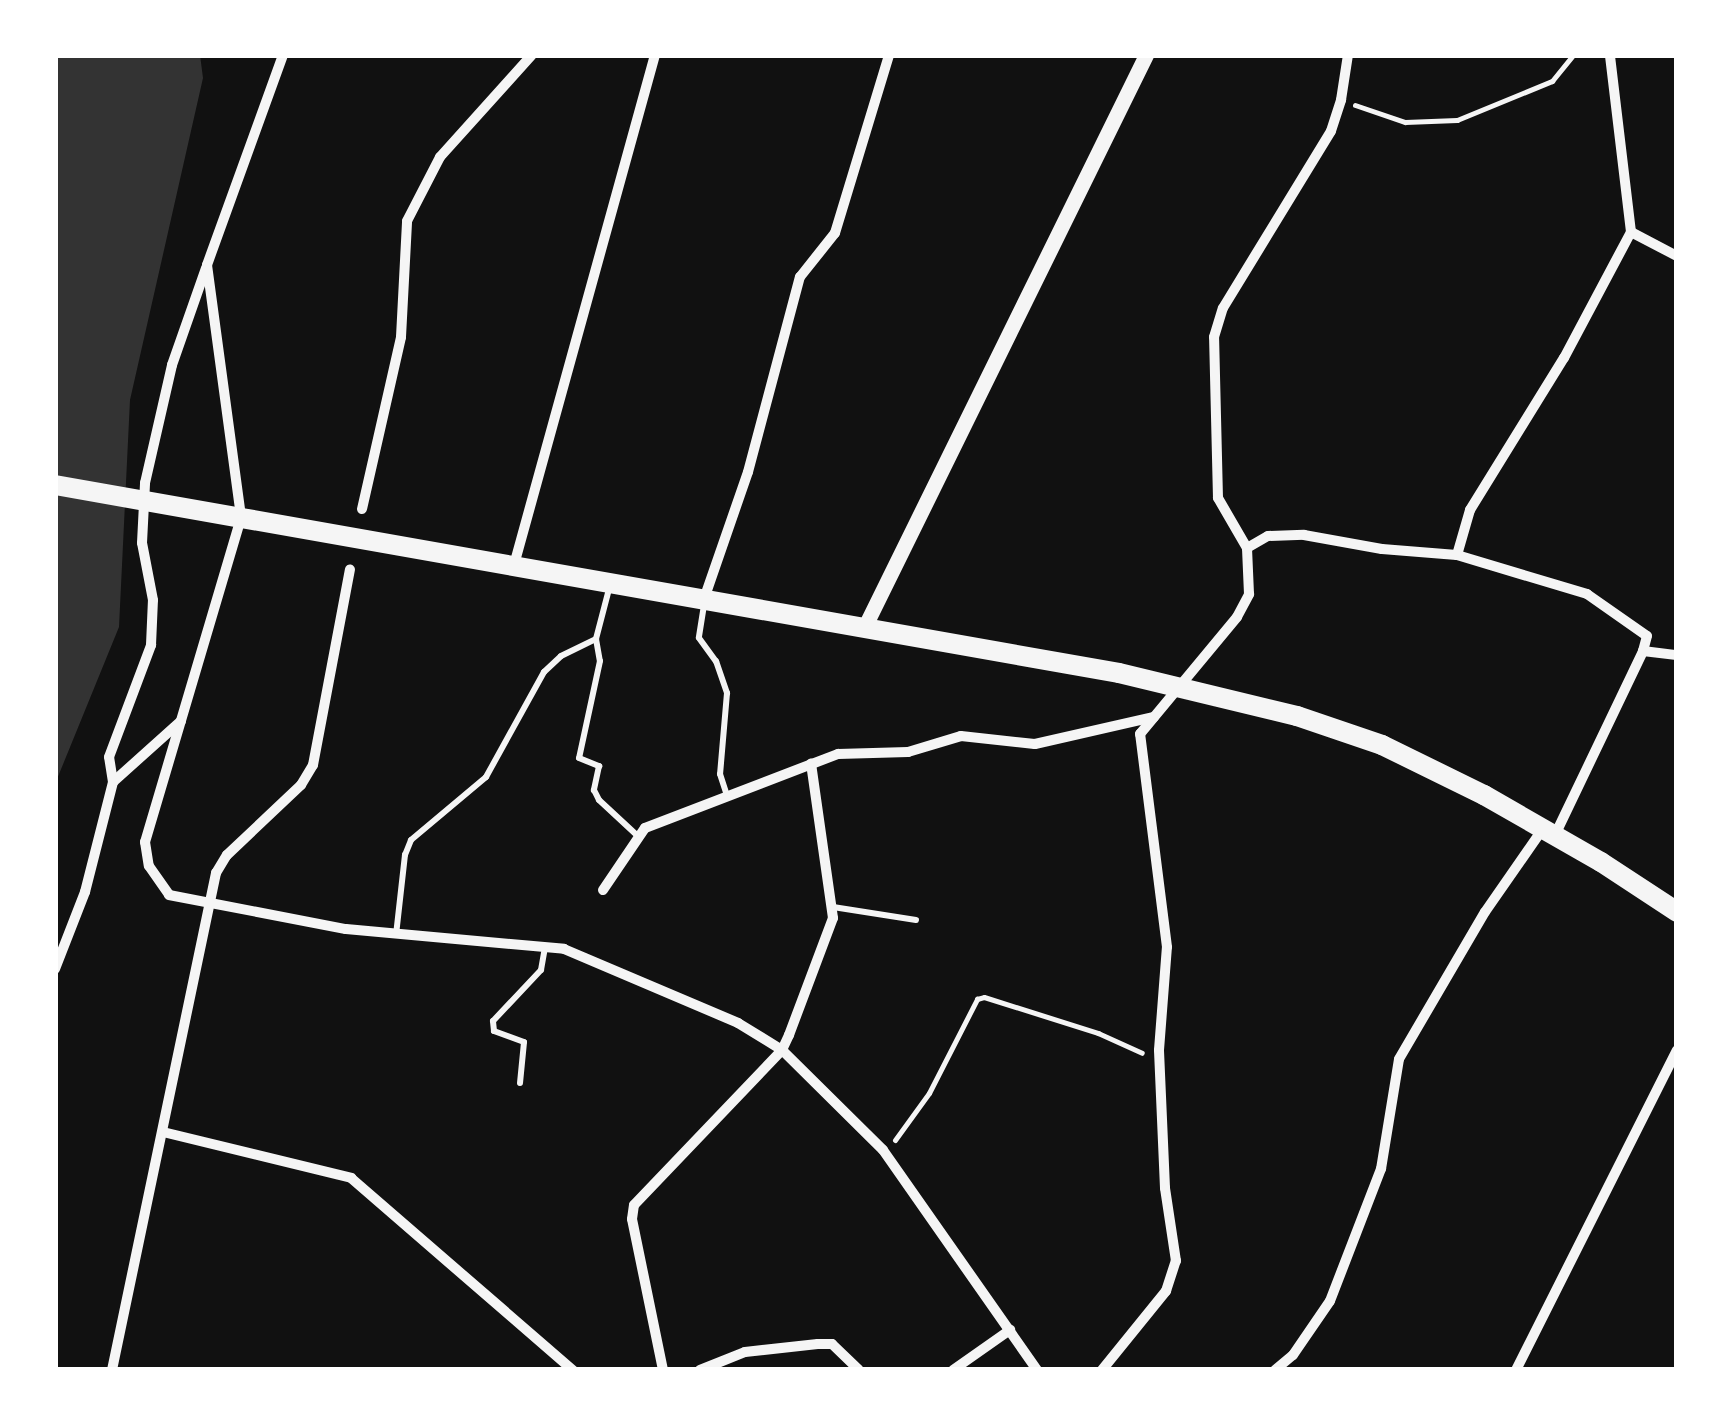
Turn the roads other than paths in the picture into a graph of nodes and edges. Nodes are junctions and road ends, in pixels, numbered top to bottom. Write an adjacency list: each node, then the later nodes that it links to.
1 (284, 55): 10 (street)
2 (532, 55): 12 (street)
3 (655, 55): 16 (street)
4 (889, 55): 19 (street)
5 (1146, 55): 20 (street)
6 (1348, 55): 14 (street)
7 (1610, 55): 8 (street)
8 (1632, 232): 9 (street); 15 (street)
9 (1677, 256)
10 (207, 265): 13 (street); 28 (street)
11 (55, 485): 13 (highway)
12 (362, 509)
13 (241, 518): 16 (highway); 26 (street)
14 (1248, 548): 15 (street); 24 (street)
15 (1457, 555): 22 (street)
16 (513, 566): 18 (highway)
17 (350, 569): 33 (street)
18 (611, 583): 19 (highway); 21 (lane)
19 (704, 599): 20 (highway); 29 (lane)
20 (864, 628): 24 (highway)
21 (596, 638): 31 (lane); 37 (lane)
22 (1643, 651): 23 (street); 30 (street)
23 (1677, 656)
24 (1179, 686): 25 (street); 30 (highway)
25 (1154, 717): 27 (street); 52 (street)
26 (181, 720): 28 (street); 33 (street)
27 (811, 764): 29 (street); 34 (street)
28 (112, 782): 39 (street)
29 (727, 796): 31 (street)
30 (1549, 832): 35 (highway); 53 (street)
31 (639, 837): 32 (street)
32 (603, 890)
33 (213, 902): 37 (street); 43 (street)
34 (833, 907): 36 (lane); 40 (street)
35 (1677, 912)
36 (916, 920)
37 (396, 934): 38 (street)
38 (546, 946): 40 (street); 42 (lane)
39 (55, 969)
40 (782, 1050): 44 (street); 47 (street)
41 (1677, 1050): 54 (street)
42 (520, 1082)
43 (163, 1132): 45 (street); 46 (street)
44 (1010, 1330): 50 (street); 51 (street)
45 (112, 1370)
46 (573, 1370)
47 (664, 1370)
48 (700, 1370): 49 (street)
49 (859, 1370)
50 (954, 1370)
51 (1036, 1370)
52 (1102, 1370)
53 (1275, 1370)
54 (1516, 1370)

